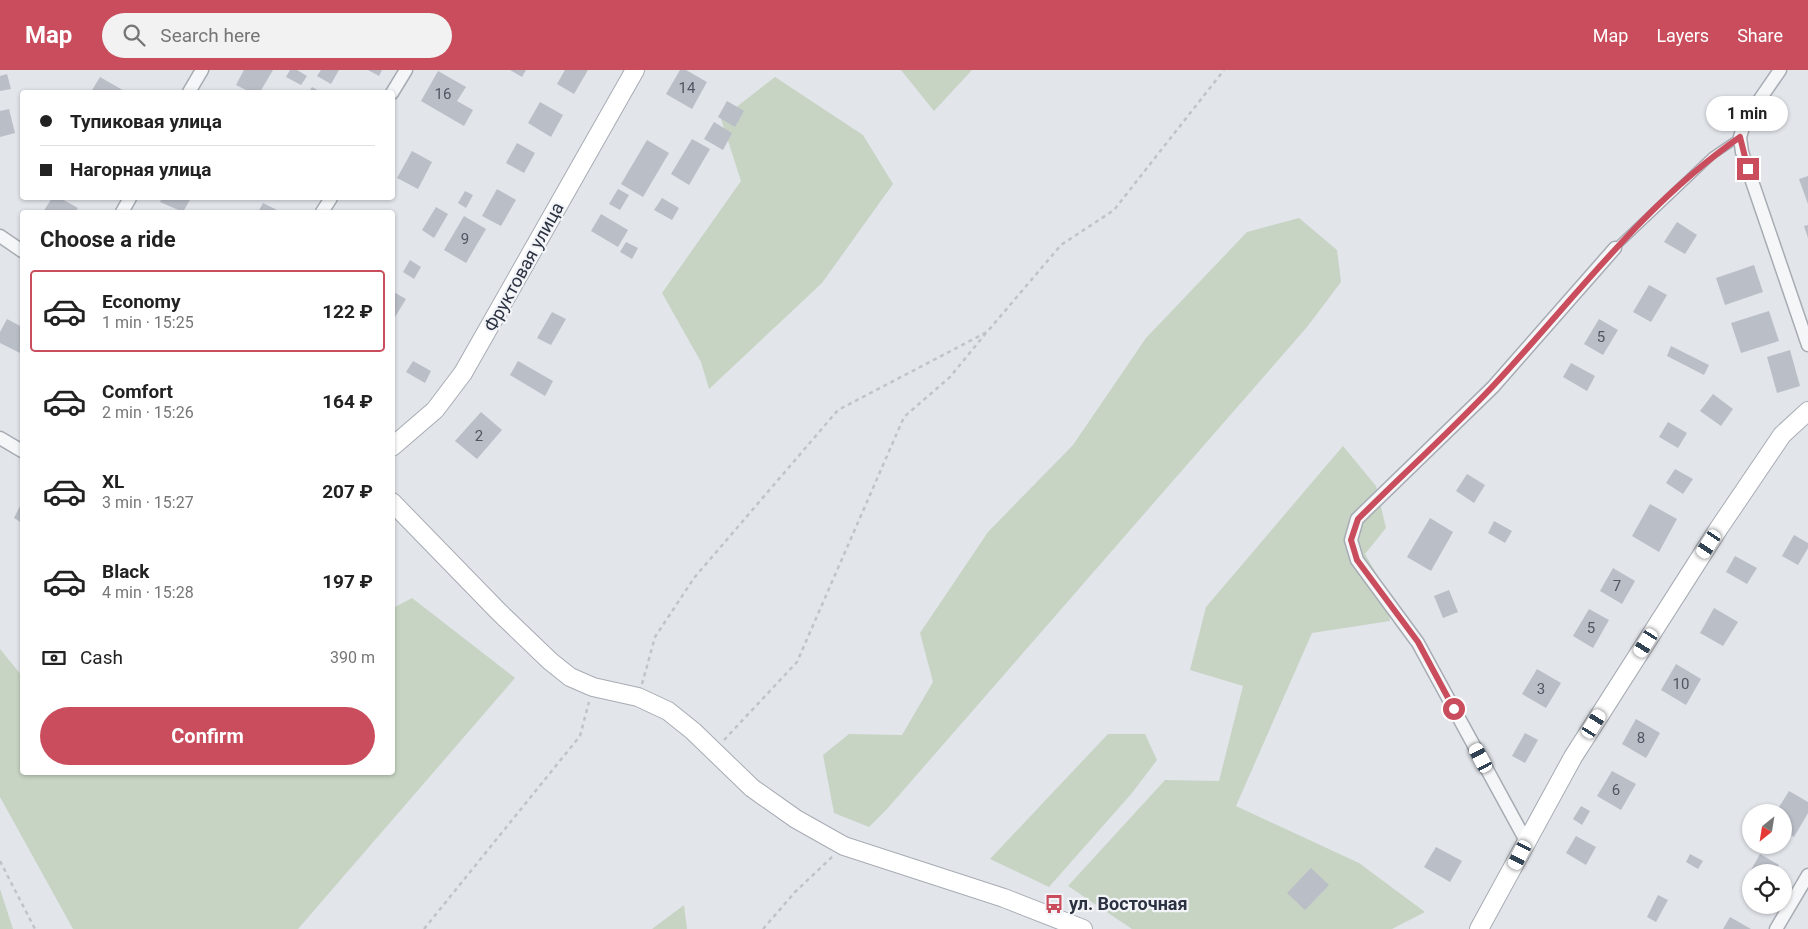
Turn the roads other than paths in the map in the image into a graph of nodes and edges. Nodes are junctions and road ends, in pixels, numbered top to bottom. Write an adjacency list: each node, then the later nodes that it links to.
1 (202, 70): 5 (street)
2 (406, 70): 6 (street)
3 (635, 70): 14 (street, Фруктовая улица)
4 (1780, 70): 7 (street)
5 (190, 90)
6 (394, 90)
7 (1740, 137): 9 (lane); 11 (street)
8 (0, 236): 10 (street)
9 (1615, 248): 17 (street)
10 (20, 250)
11 (1808, 346)
12 (1808, 411): 17 (street)
13 (0, 438): 15 (street)
14 (395, 445)
15 (20, 450)
16 (395, 505): 19 (street)
17 (1526, 841): 20 (street)
18 (1808, 875): 21 (street)
19 (1076, 927)
20 (1479, 929)
21 (1776, 929)

